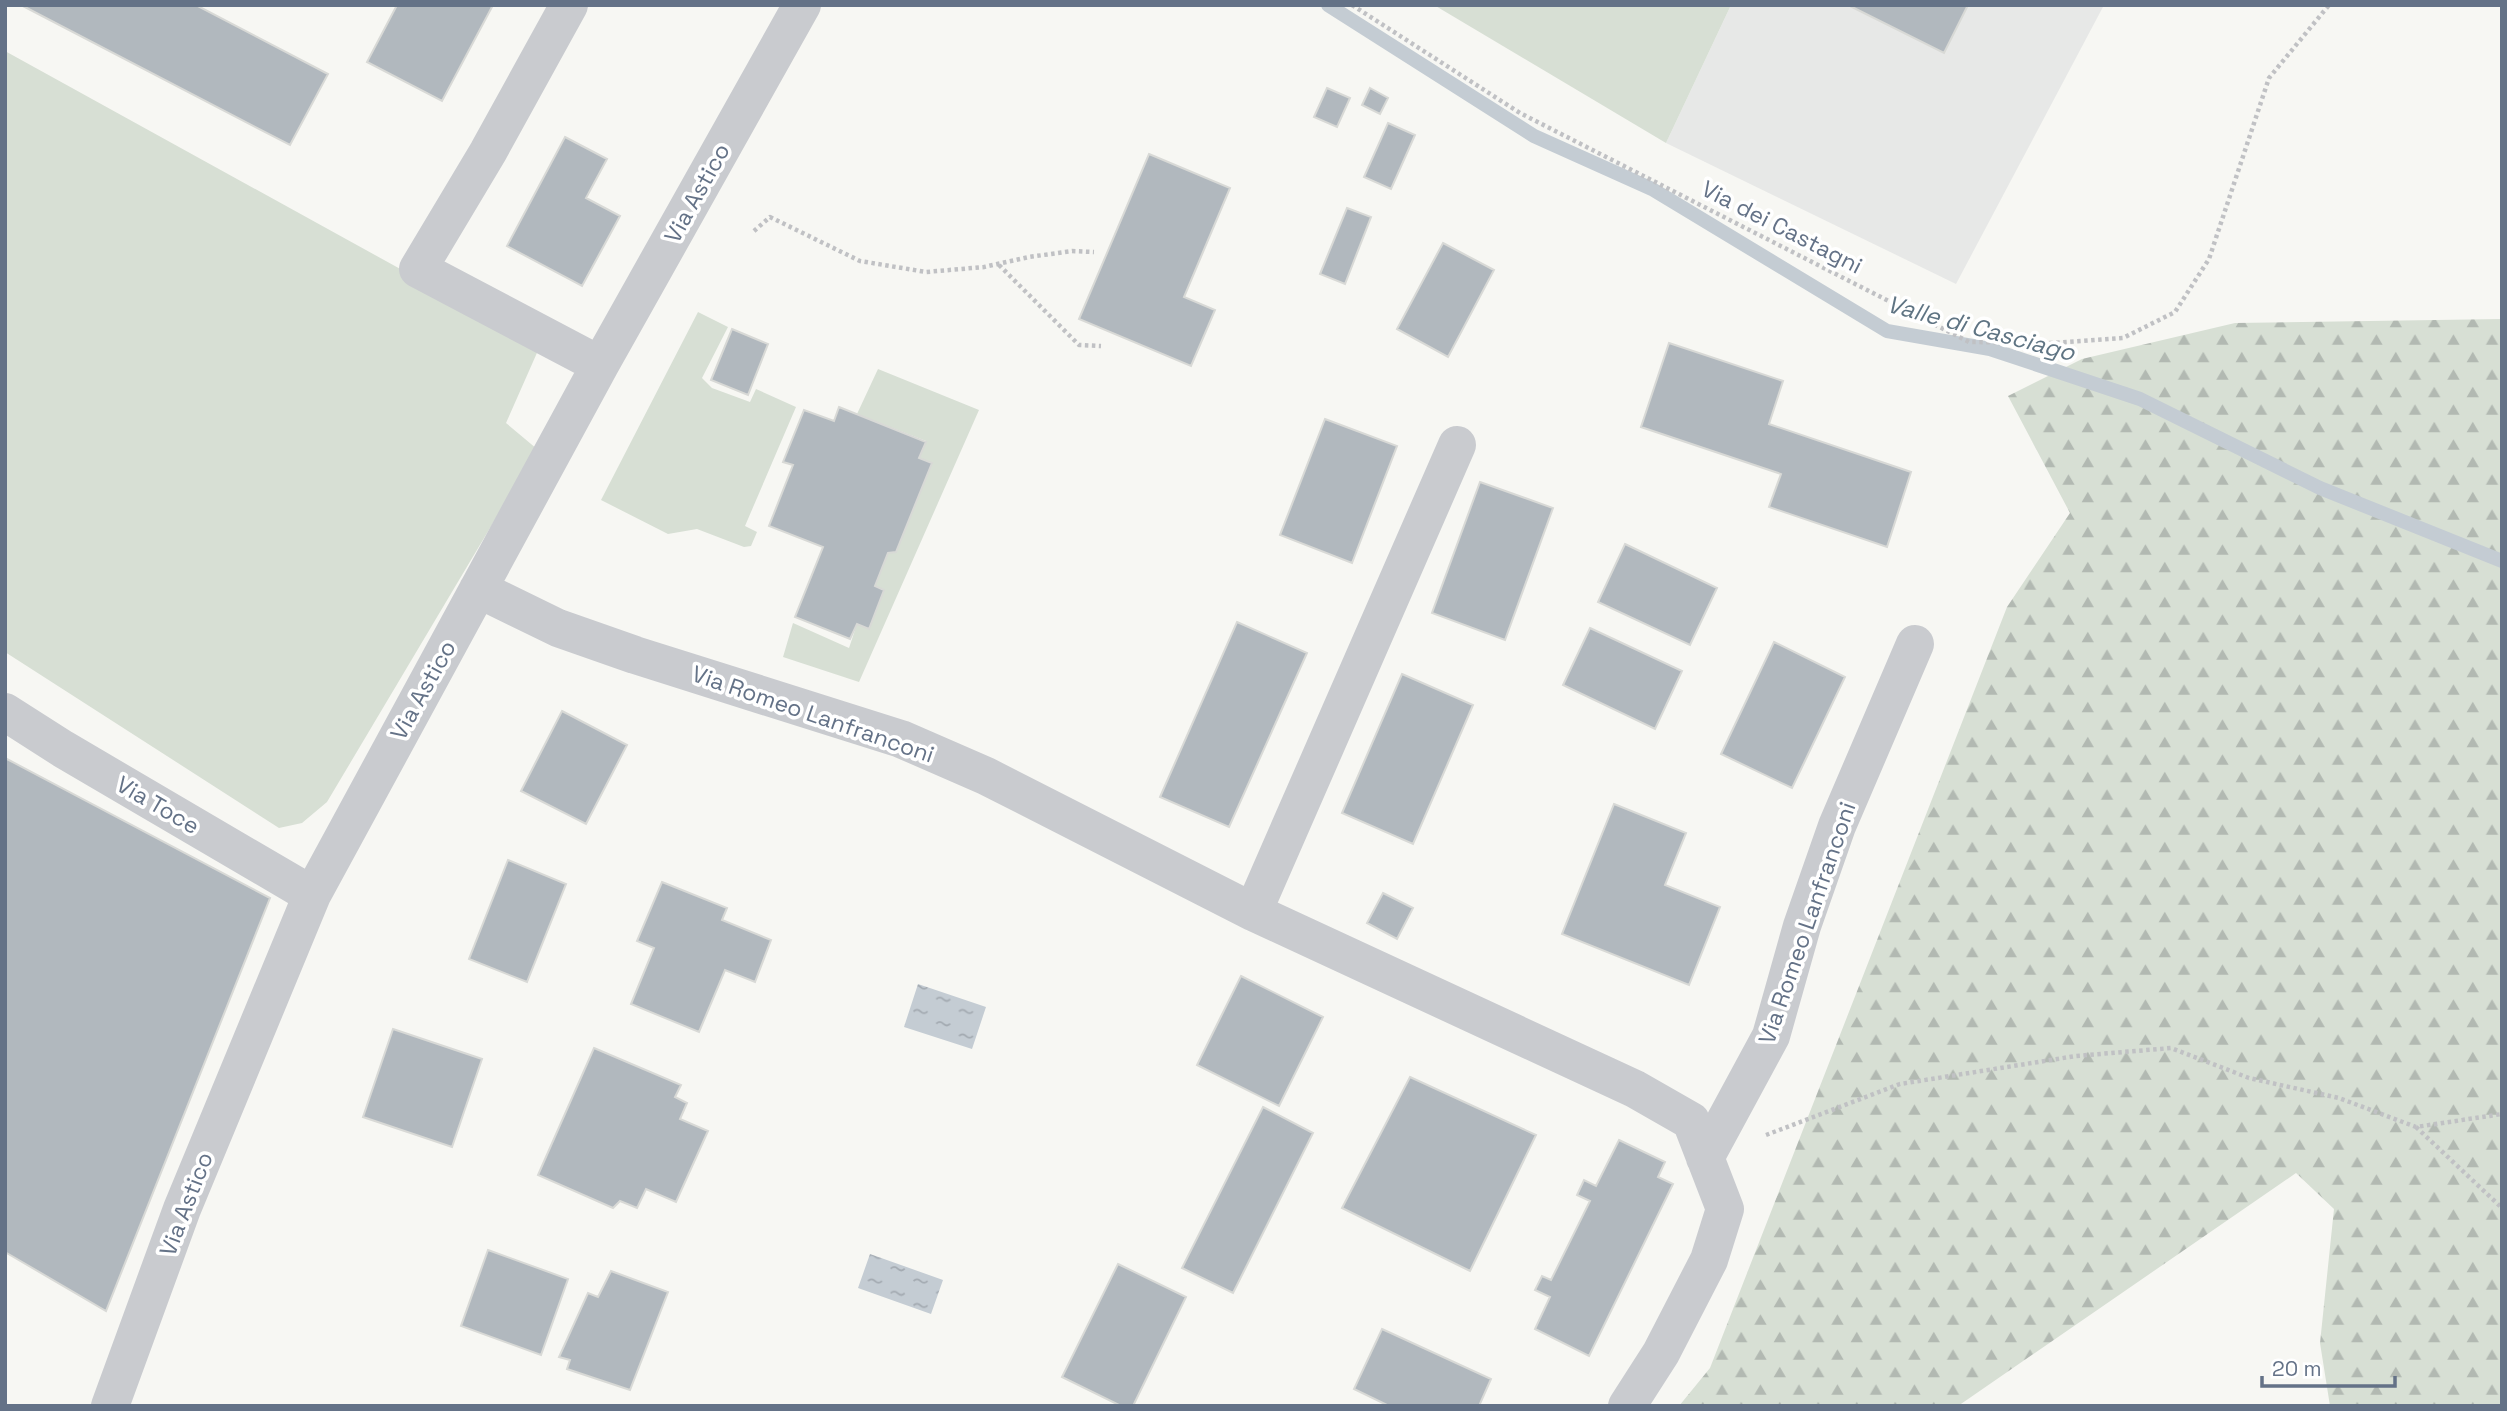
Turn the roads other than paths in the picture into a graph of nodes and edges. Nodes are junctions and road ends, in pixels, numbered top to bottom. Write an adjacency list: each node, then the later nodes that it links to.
1 (569, 5): 3 (street)
2 (802, 5): 3 (street, Via Astico)
3 (600, 365): 5 (street, Via Astico)
4 (1457, 445): 9 (street)
5 (478, 589): 8 (street, Via Astico); 9 (street, Via Romeo Lanfranconi)
6 (1915, 644): 10 (street, Via Romeo Lanfranconi)
7 (5, 712): 8 (street, Via Toce)
8 (312, 895): 11 (street, Via Astico)
9 (1253, 912): 10 (street, Via Romeo Lanfranconi)
10 (1705, 1158): 12 (street, Via Romeo Lanfranconi)
11 (110, 1406)
12 (1627, 1406)

